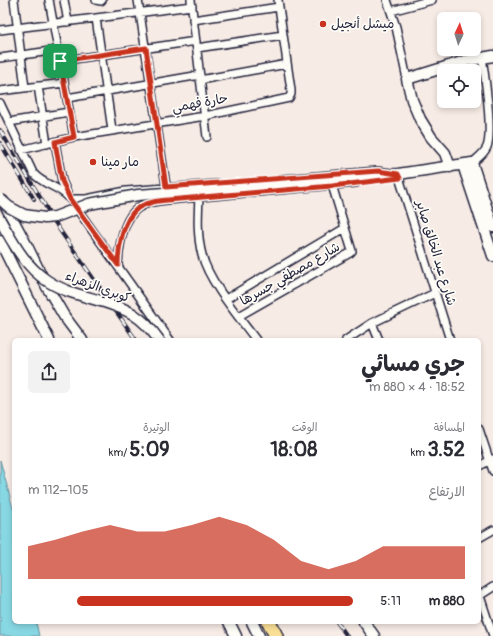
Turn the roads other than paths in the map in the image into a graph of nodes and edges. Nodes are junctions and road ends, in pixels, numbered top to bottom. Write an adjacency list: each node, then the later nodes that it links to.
1 (14, 0): 17 (street)
2 (50, 0): 16 (street)
3 (64, 0): 15 (street)
4 (96, 0): 5 (street)
5 (102, 0)
6 (138, 0): 12 (street)
7 (386, 0): 11 (street)
8 (432, 0): 11 (street)
9 (191, 3): 12 (street); 14 (street)
10 (279, 3): 14 (street); 19 (street)
11 (390, 11): 31 (street)
12 (140, 13): 13 (street); 21 (street)
13 (96, 18): 15 (street); 24 (street)
14 (193, 20): 20 (street)
15 (68, 22): 16 (street)
16 (54, 24): 17 (street); 22 (street)
17 (17, 28): 18 (street); 23 (street)
18 (0, 30)
19 (283, 35): 20 (street); 29 (street)
20 (196, 45): 21 (street); 30 (street)
21 (146, 48): 24 (street); 33 (street)
22 (58, 50): 23 (street); 28 (street)
23 (20, 55): 27 (street); 35 (street)
24 (101, 55): 28 (street); 37 (street)
25 (493, 56): 26 (main road)
26 (482, 57): 31 (main road); 51 (street)
27 (0, 58)
28 (60, 61): 32 (street)
29 (287, 64): 30 (street); 41 (street, حارة فهمي)
30 (200, 78): 33 (street); 41 (street)
31 (407, 79): 52 (main road)
32 (64, 83): 34 (street); 38 (street)
33 (151, 84): 37 (street); 44 (street)
34 (38, 86): 35 (street); 42 (street)
35 (25, 88): 36 (street)
36 (0, 91)
37 (106, 91): 38 (street); 45 (street)
38 (67, 98): 40 (street)
39 (0, 103): 43 (street)
40 (70, 112): 42 (street); 46 (street)
41 (205, 116): 44 (street, حارة فهمي); 47 (street)
42 (42, 117): 43 (street); 49 (street)
43 (9, 122): 50 (street)
44 (157, 123): 45 (street, حارة فهمي); 55 (street)
45 (112, 130): 46 (street, حارة فهمي)
46 (74, 137): 48 (street, حارة فهمي)
47 (207, 137)
48 (55, 142): 49 (street, حارة فهمي); 58 (street)
49 (47, 144): 50 (street, حارة فهمي)
50 (21, 150): 58 (street)
51 (468, 164): 52 (main road); 61 (main road); 64 (main road)
52 (450, 167): 53 (main road)
53 (399, 176): 54 (street); 55 (street); 57 (main road, bridge); 66 (street, شارع عبد الخالق صابر)
54 (332, 186): 56 (street); 62 (street, شارع مصطفي جسرها)
55 (166, 187): 58 (street); 59 (street)
56 (199, 197): 59 (street); 67 (street)
57 (0, 198): 70 (main road)
58 (70, 199): 65 (street)
59 (168, 200): 65 (street)
60 (0, 220): 72 (main road, كوبري الزهراء, bridge)
61 (493, 227)
62 (345, 228): 67 (street, شارع مصطفي جسرها); 68 (street, شارع مصطفي جسرها)
63 (0, 241): 71 (main road)
64 (493, 256)
65 (118, 265): 73 (street)
66 (435, 293): 69 (street); 77 (street, شارع عبد الخالق صابر)
67 (226, 299): 68 (street)
68 (239, 316): 74 (street)
69 (372, 324): 75 (street); 76 (street)
70 (75, 335)
71 (48, 338)
72 (157, 338)
73 (169, 338)
74 (255, 338)
75 (349, 338)
76 (378, 338)
77 (449, 338)
78 (481, 434): 79 (street)
79 (491, 460): 80 (street); 81 (street)
80 (481, 465)
81 (493, 471)
82 (493, 530): 83 (street)
83 (481, 537)
84 (493, 586): 85 (street)
85 (481, 595)
86 (481, 599): 95 (street)
87 (229, 624): 91 (main road)
88 (253, 624): 92 (main road)
89 (270, 624): 93 (highway)
90 (365, 624): 94 (main road)
91 (236, 636)
92 (259, 636)
93 (276, 636)
94 (374, 636)
95 (493, 636)

